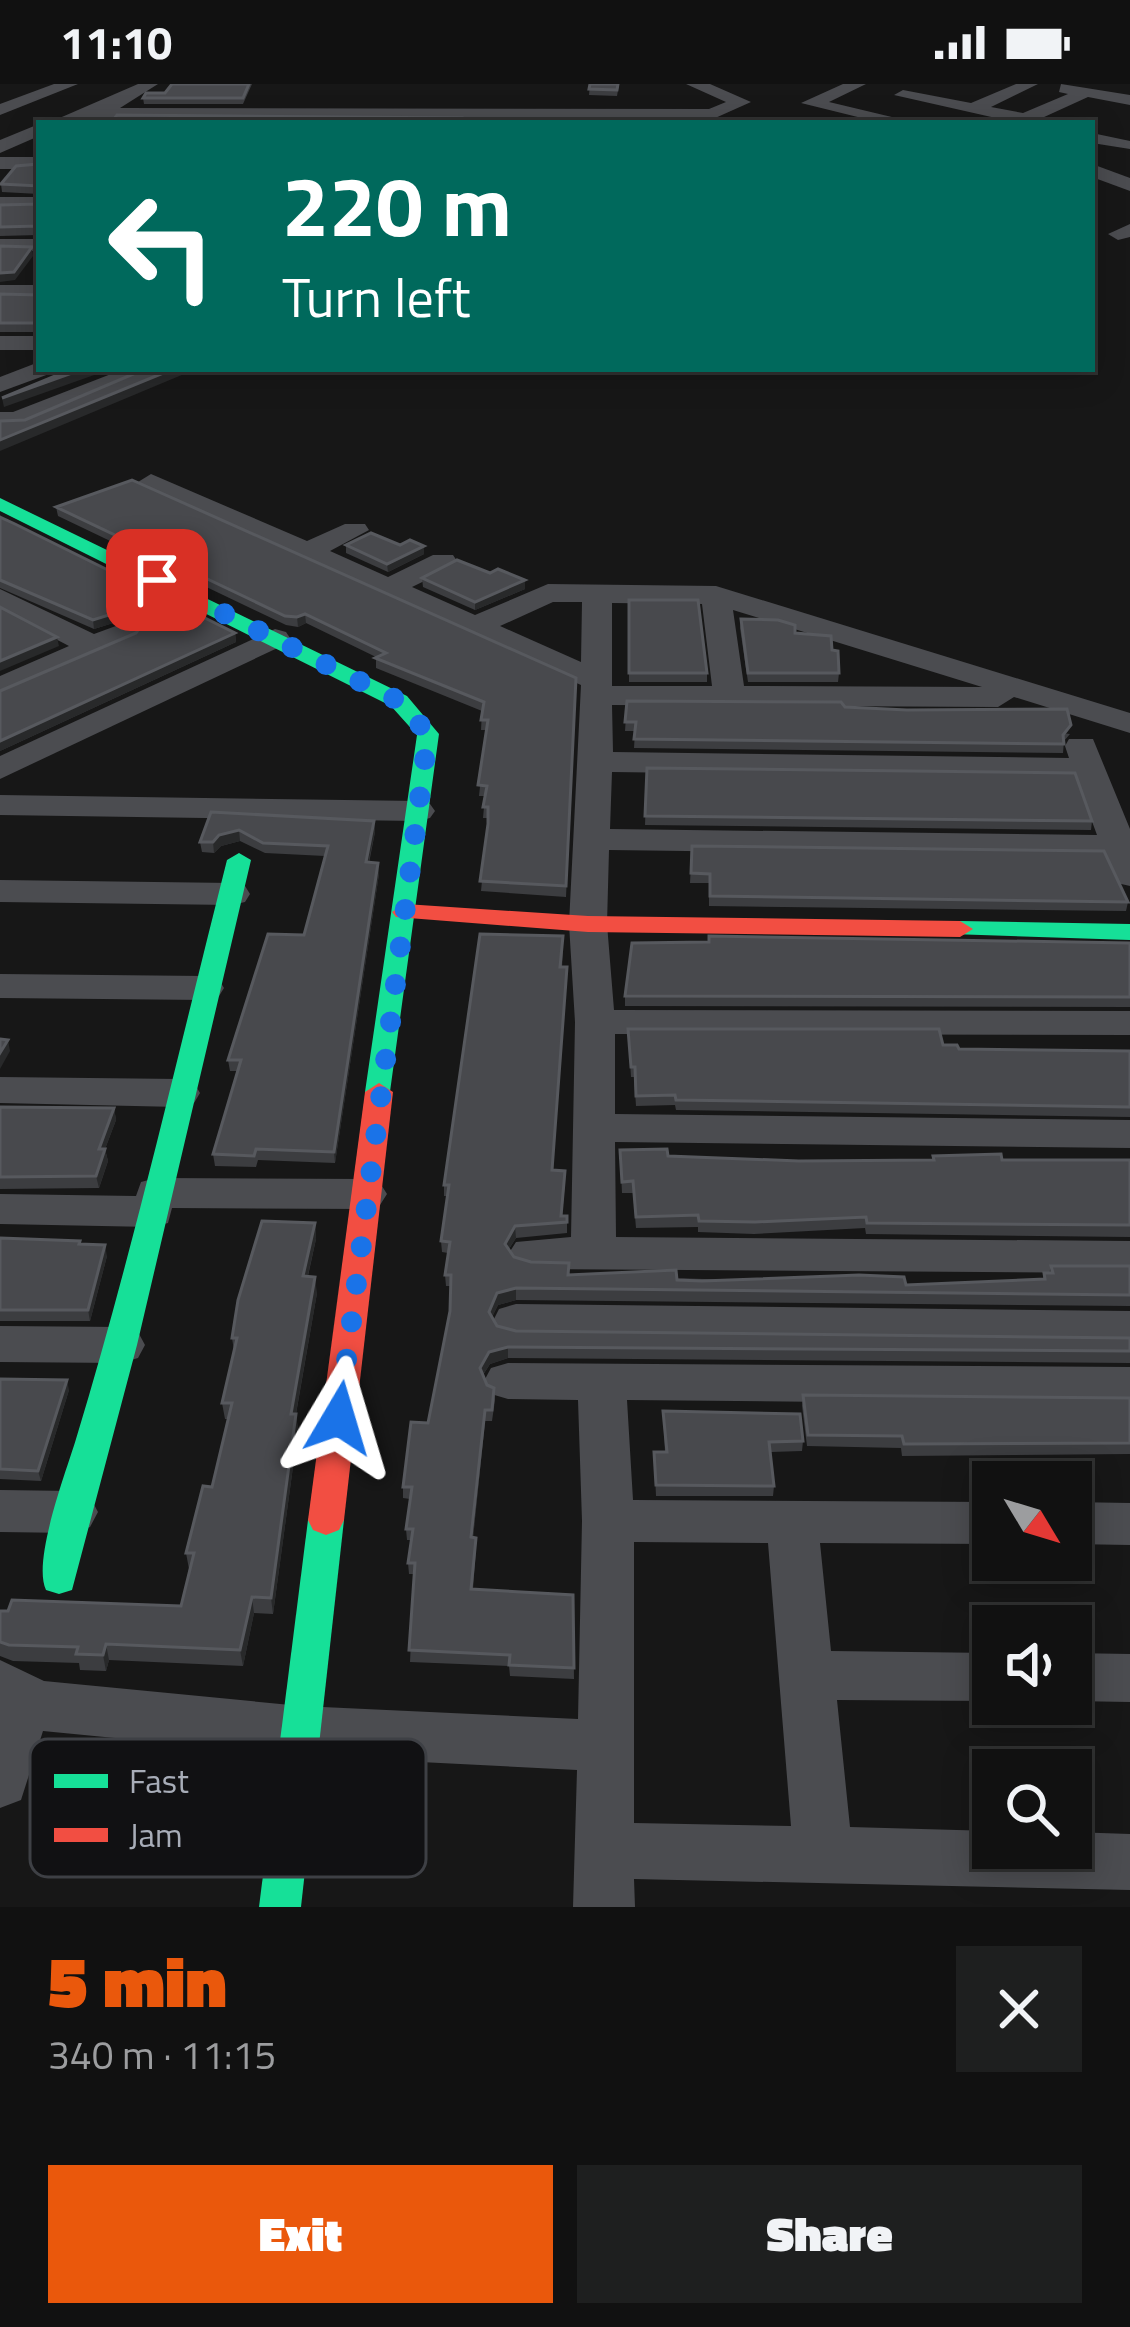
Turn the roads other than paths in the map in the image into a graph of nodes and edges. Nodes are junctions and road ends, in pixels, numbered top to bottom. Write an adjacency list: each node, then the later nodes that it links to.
1 (70, 84): 17 (street)
2 (150, 84): 11 (street)
3 (694, 84): 12 (street)
4 (858, 84): 26 (street)
5 (931, 84): 10 (street)
6 (1000, 84): 15 (street)
7 (1030, 84): 16 (street)
8 (1046, 84): 9 (street)
9 (1086, 92): 13 (street); 16 (street)
10 (903, 95): 14 (street); 15 (street)
11 (133, 96): 18 (street); 23 (street)
12 (741, 98): 19 (street); 21 (street)
13 (1130, 102): 20 (street)
14 (883, 104)
15 (951, 104): 16 (street)
16 (972, 109)
17 (0, 110)
18 (266, 111): 19 (street); 23 (street)
19 (476, 111): 22 (street)
20 (1111, 112)
21 (716, 114): 22 (street); 25 (street)
22 (629, 115): 24 (street)
23 (99, 116)
24 (612, 120)
25 (696, 120)
26 (893, 120)
27 (36, 131): 31 (street)
28 (1095, 139): 30 (street)
29 (36, 146): 31 (street)
30 (1128, 146)
31 (1, 152): 32 (street)
32 (36, 162)
33 (1095, 172): 36 (street)
34 (0, 182): 35 (street)
35 (36, 182)
36 (1124, 191)
37 (36, 202): 38 (street)
38 (0, 203)
39 (0, 224): 40 (street)
40 (36, 224)
41 (36, 244): 42 (street)
42 (0, 245)
43 (0, 267): 44 (street)
44 (36, 267)
45 (0, 292): 46 (street)
46 (36, 292)
47 (0, 343): 48 (street)
48 (36, 344)
49 (36, 371): 51 (street)
50 (137, 372): 52 (street)
51 (0, 385)
52 (0, 420)
53 (151, 482): 56 (street)
54 (0, 504): 64 (street)
55 (355, 530): 56 (street)
56 (305, 552): 58 (street)
57 (443, 561): 58 (street)
58 (386, 589): 62 (street)
59 (597, 593): 60 (street); 62 (street); 68 (street)
60 (716, 596): 65 (street); 69 (street)
61 (0, 598): 66 (street)
62 (474, 627): 68 (street)
63 (124, 632): 66 (street)
64 (275, 638): 75 (street); 77 (street)
65 (847, 638): 70 (street); 71 (street)
66 (93, 646): 67 (street)
67 (2, 685)
68 (595, 687): 69 (street); 73 (street)
69 (729, 694): 70 (street)
70 (859, 694): 71 (street)
71 (1058, 702): 72 (street); 74 (street)
72 (1130, 723)
73 (596, 762): 74 (street); 78 (street)
74 (1088, 768): 79 (street)
75 (0, 769)
76 (0, 805): 77 (street)
77 (418, 812): 82 (street)
78 (593, 839): 79 (street); 83 (street)
79 (1127, 856)
80 (236, 877): 81 (street); 86 (street)
81 (0, 891)
82 (405, 912): 83 (street); 93 (street)
83 (588, 924): 84 (street); 87 (street)
84 (1130, 932)
85 (0, 986): 86 (street)
86 (206, 988): 90 (street)
87 (595, 1022): 88 (street); 91 (street)
88 (1130, 1023)
89 (0, 1090): 90 (street)
90 (179, 1093): 94 (street)
91 (596, 1128): 92 (street); 97 (street)
92 (1130, 1134)
93 (365, 1194): 94 (street); 119 (street)
94 (154, 1203): 95 (street); 102 (street)
95 (0, 1209)
96 (532, 1253): 97 (street)
97 (593, 1253): 98 (street)
98 (1130, 1257)
99 (516, 1322): 100 (street)
100 (1130, 1328)
101 (0, 1344): 102 (street)
102 (122, 1345): 107 (street)
103 (508, 1381): 104 (street)
104 (602, 1382): 105 (street); 108 (street)
105 (1130, 1386)
106 (0, 1511): 107 (street)
107 (72, 1512): 113 (street)
108 (608, 1521): 109 (street); 121 (street)
109 (793, 1521): 110 (street); 114 (street)
110 (972, 1522)
111 (1092, 1523): 112 (street)
112 (1130, 1524)
113 (59, 1579)
114 (805, 1675): 115 (street); 123 (street)
115 (972, 1676)
116 (1092, 1677): 117 (street)
117 (1130, 1678)
118 (12, 1694): 119 (street); 122 (street)
119 (301, 1731): 120 (street); 121 (street)
120 (300, 1739)
121 (603, 1746): 126 (street)
122 (0, 1781)
123 (824, 1857): 124 (street); 126 (street)
124 (1130, 1862)
125 (284, 1877): 127 (street)
126 (605, 1879)
127 (280, 1907)

